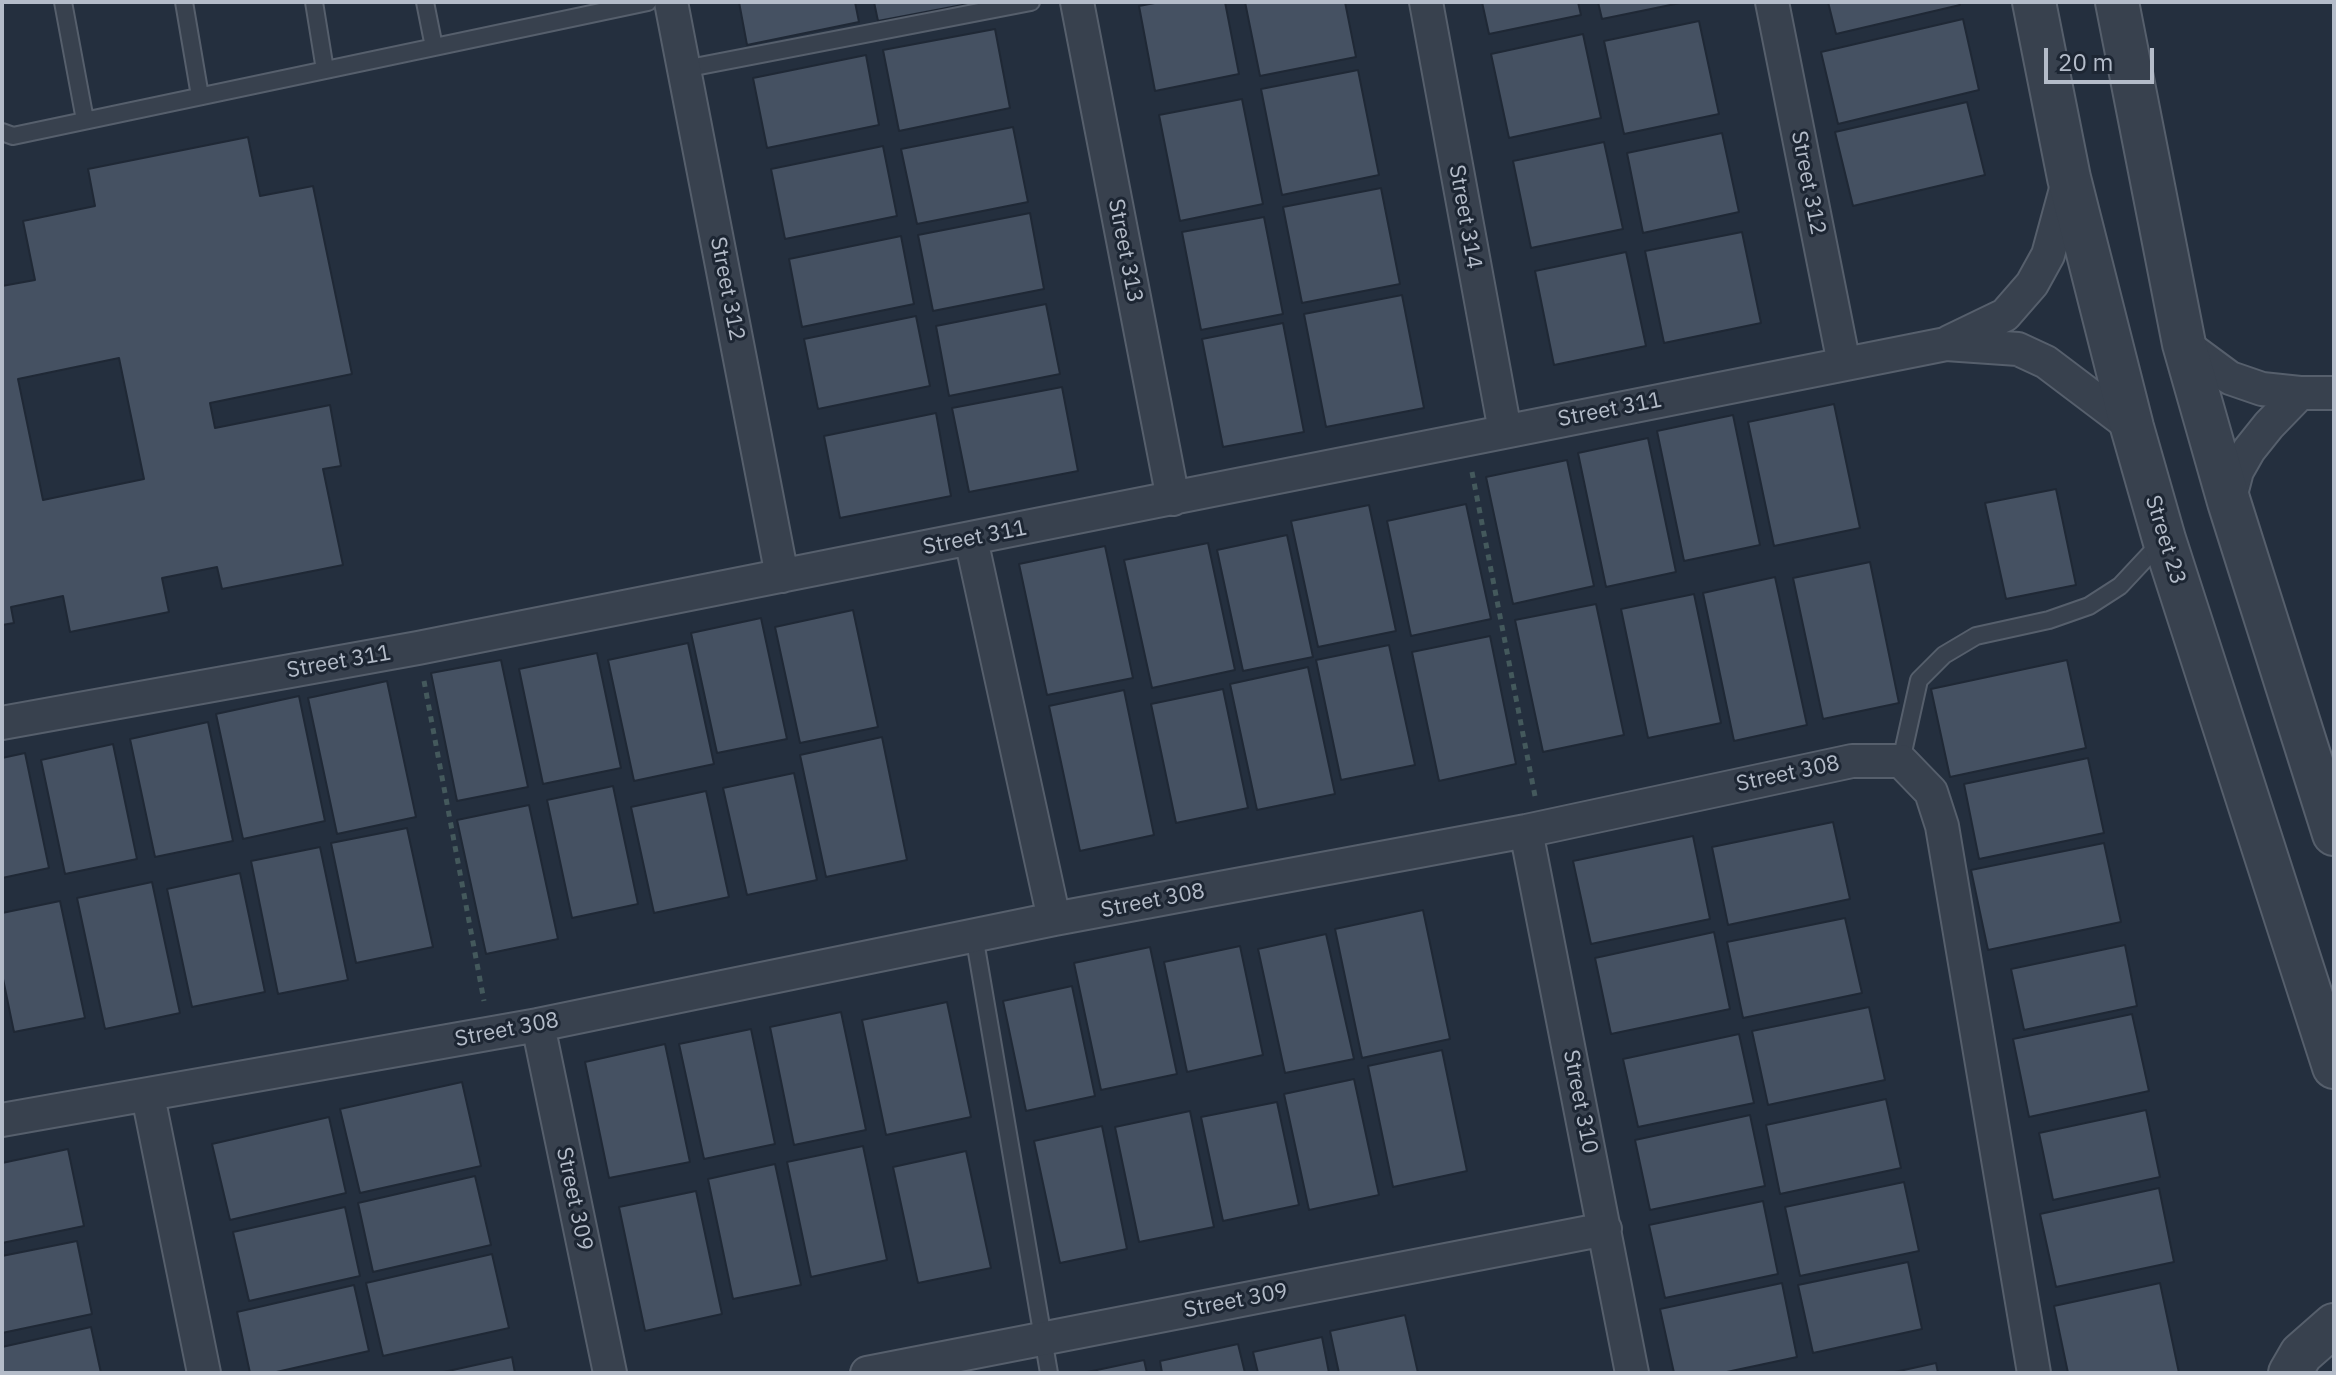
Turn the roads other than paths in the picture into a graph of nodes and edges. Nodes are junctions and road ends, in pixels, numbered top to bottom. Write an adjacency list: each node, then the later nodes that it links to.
1 (63, 2): 17 (lane)
2 (184, 2): 16 (lane)
3 (314, 2): 15 (lane)
4 (425, 2): 13 (lane)
5 (648, 2): 13 (lane)
6 (671, 2): 14 (street, Street 312)
7 (1031, 2): 14 (lane)
8 (1077, 2): 27 (street, Street 313)
9 (1426, 2): 26 (street, Street 314)
10 (1772, 2): 22 (street, Street 312)
11 (2034, 2): 19 (street, Street 23)
12 (2117, 2): 21 (street)
13 (434, 47): 15 (lane)
14 (684, 69): 31 (street, Street 312)
15 (325, 70): 16 (lane)
16 (200, 96): 17 (lane)
17 (85, 120): 18 (lane)
18 (2, 132)
19 (2069, 178): 20 (street, Street 311); 25 (street, Street 23)
20 (1946, 344): 22 (street, Street 311); 25 (street, Street 311)
21 (2184, 344): 23 (street); 28 (street)
22 (1844, 364): 26 (street, Street 311)
23 (2300, 393): 24 (street); 28 (street)
24 (2334, 393)
25 (2132, 427): 30 (street, Street 23)
26 (1505, 431): 27 (street, Street 311)
27 (1173, 499): 29 (street, Street 311)
28 (2229, 502): 35 (street)
29 (971, 539): 31 (street, Street 311); 36 (street)
30 (2164, 539): 33 (lane); 39 (street, Street 23)
31 (782, 576): 32 (street, Street 311)
32 (2, 723)
33 (1901, 761): 34 (street, Street 308); 50 (street)
34 (1534, 830): 36 (street, Street 308); 42 (street, Street 310)
35 (2334, 834)
36 (1054, 919): 37 (street, Street 308)
37 (974, 935): 38 (street, Street 308); 44 (lane)
38 (538, 1025): 40 (street, Street 308); 46 (street, Street 309)
39 (2334, 1067)
40 (148, 1096): 41 (street, Street 308); 45 (street)
41 (2, 1120)
42 (1605, 1229): 44 (street, Street 309); 49 (street, Street 310)
43 (2334, 1325): 51 (street)
44 (1043, 1339): 47 (street, Street 309); 48 (lane)
45 (204, 1373)
46 (610, 1373)
47 (867, 1373)
48 (1049, 1373)
49 (1632, 1373)
50 (2034, 1373)
51 (2290, 1373)

